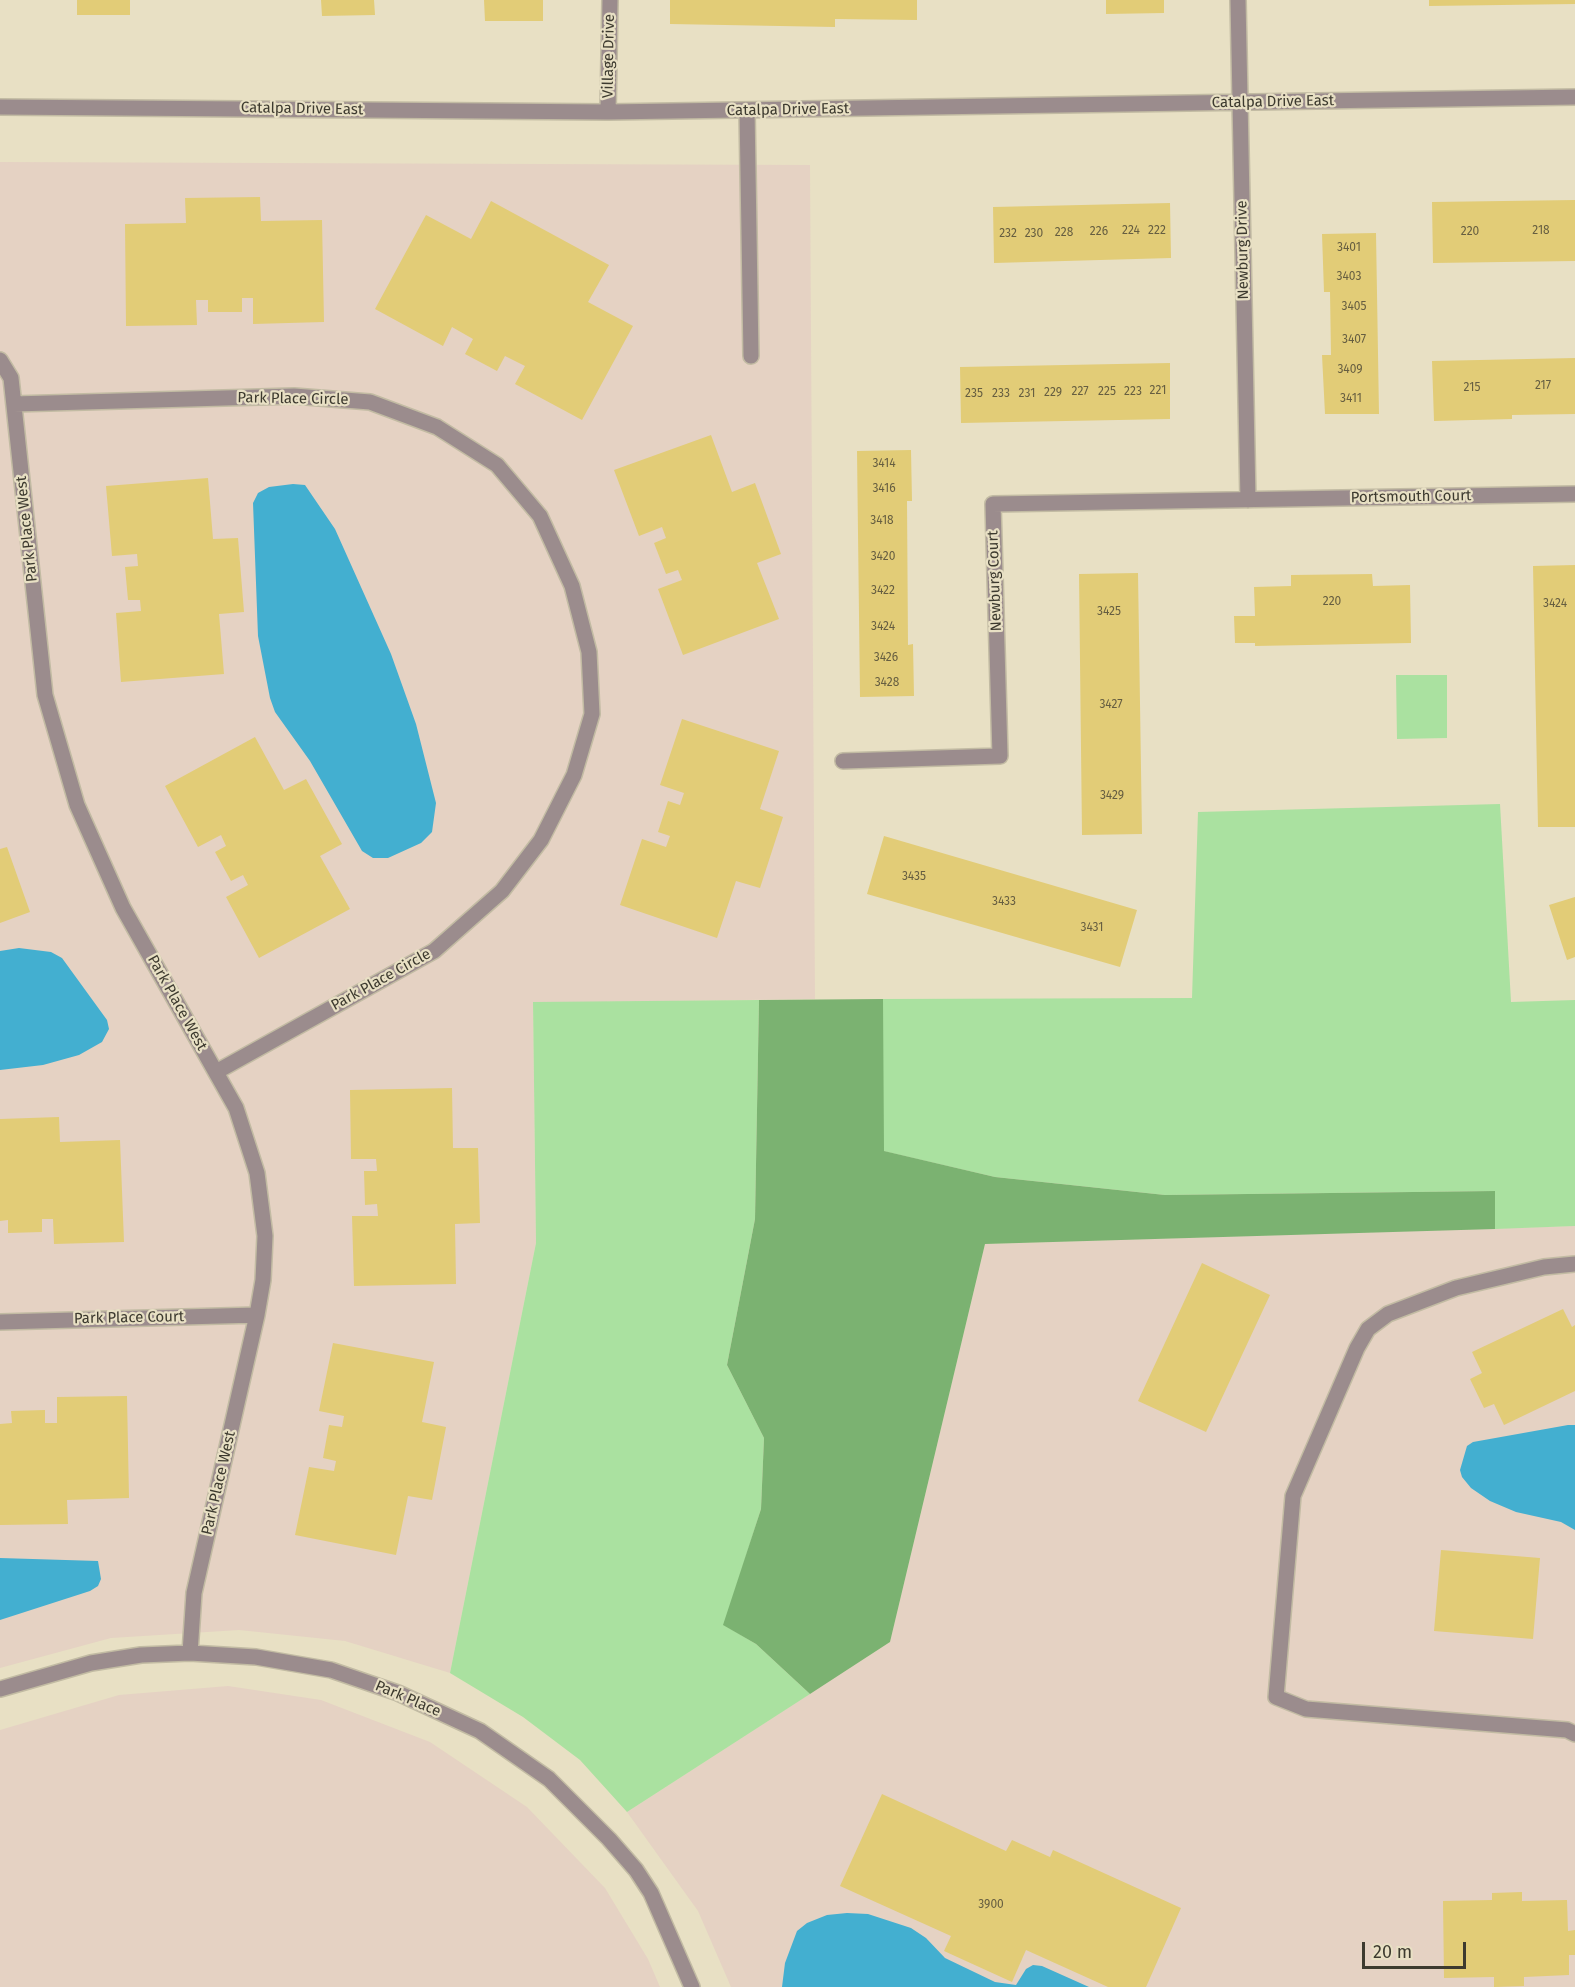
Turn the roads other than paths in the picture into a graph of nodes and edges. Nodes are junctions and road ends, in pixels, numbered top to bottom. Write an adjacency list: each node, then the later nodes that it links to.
1 (610, 0): 7 (street, Village Drive)
2 (1238, 0): 4 (street, Newburg Drive)
3 (1575, 97): 4 (street, Catalpa Drive East)
4 (1239, 103): 6 (street, Catalpa Drive East); 12 (street, Newburg Drive)
5 (0, 107): 7 (street, Catalpa Drive East)
6 (747, 111): 7 (street, Catalpa Drive East); 8 (street)
7 (608, 112)
8 (752, 356)
9 (0, 360): 10 (street, Park Place West)
10 (14, 404): 14 (street, Park Place West); 14 (street, Park Place Circle)
11 (1575, 494): 12 (street, Portsmouth Court)
12 (1248, 500): 13 (street, Newburg Court)
13 (843, 760)
14 (216, 1072): 16 (street, Park Place West)
15 (1575, 1264): 20 (street)
16 (257, 1315): 17 (street, Park Place Court); 18 (street, Park Place West)
17 (0, 1322)
18 (190, 1653): 19 (street, Park Place); 21 (street, Park Place)
19 (0, 1689)
20 (1575, 1734)
21 (692, 1987)

